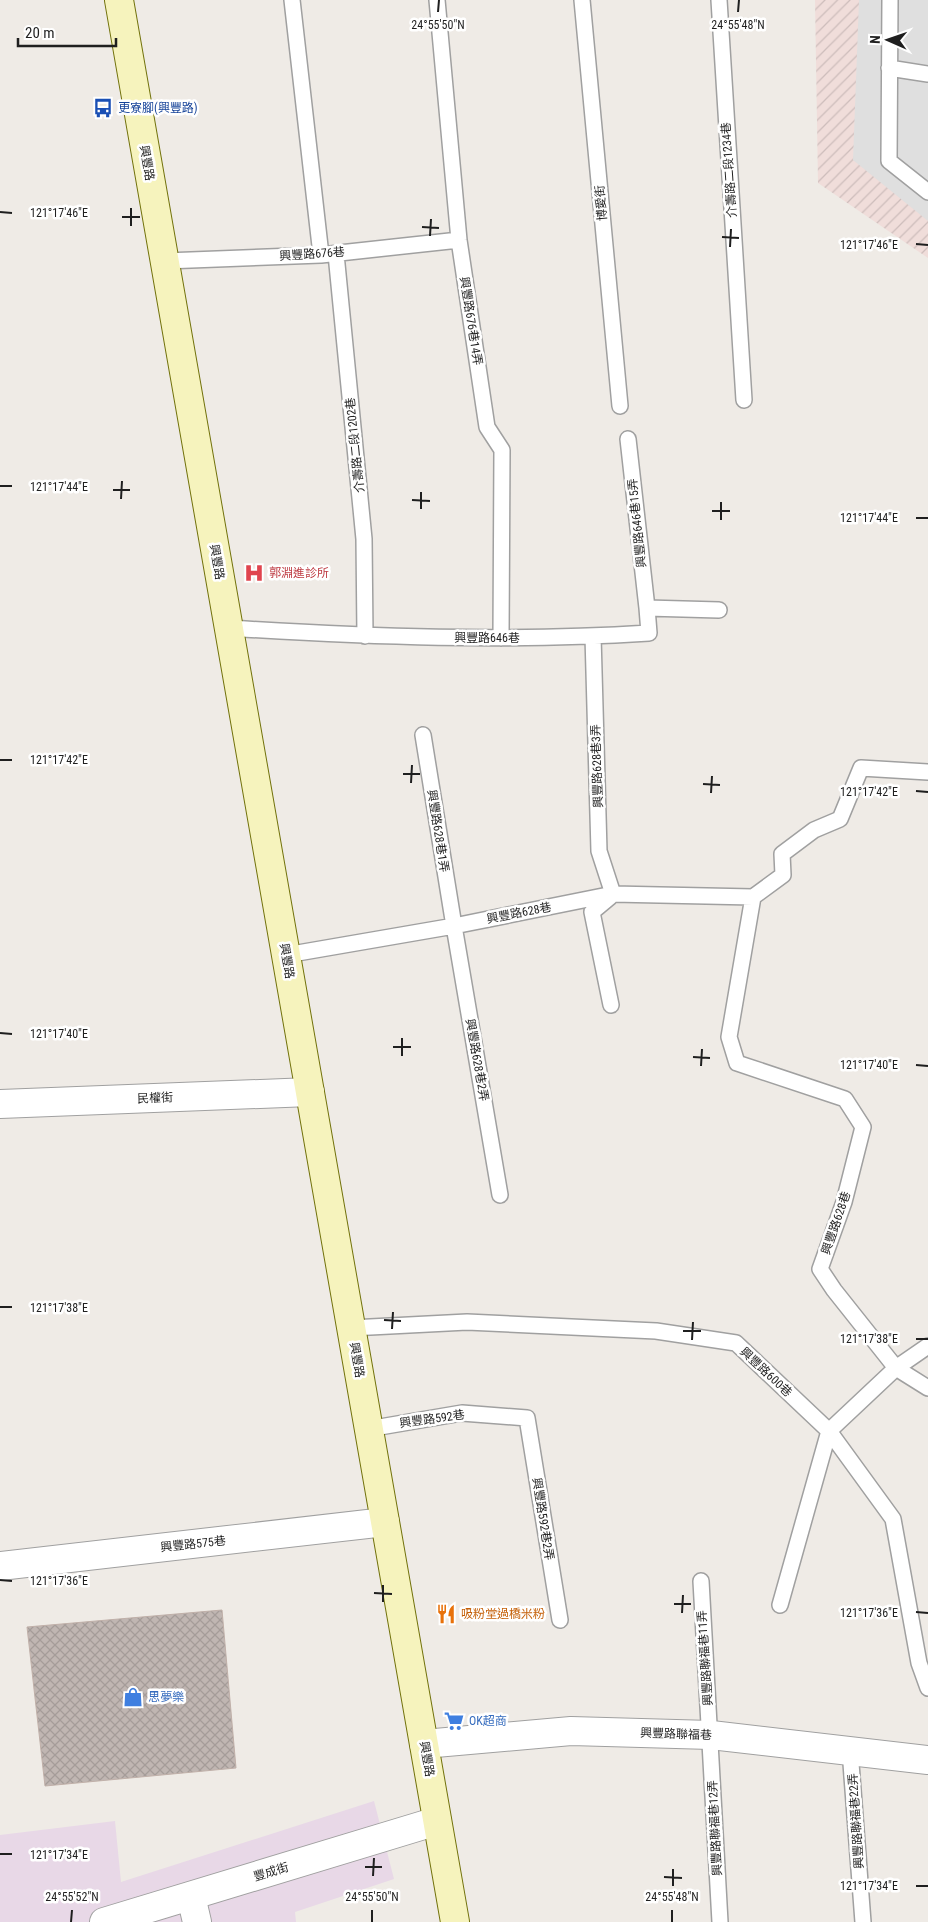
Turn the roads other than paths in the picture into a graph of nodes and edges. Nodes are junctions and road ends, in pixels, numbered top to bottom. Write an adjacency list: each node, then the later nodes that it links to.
1 (119, 0): 12 (main road, 興豐路)
2 (292, 0): 11 (lane, 介壽路二段1202巷)
3 (437, 0): 10 (lane, 興豐路676巷14弄)
4 (582, 0): 14 (lane, 博愛街)
5 (719, 0): 13 (lane, 介壽路二段1234巷)
6 (890, 0): 7 (lane)
7 (889, 68): 8 (lane); 9 (lane)
8 (928, 74)
9 (928, 192)
10 (459, 240): 11 (lane, 興豐路676巷); 21 (lane, 興豐路676巷14弄)
11 (329, 254): 12 (lane, 興豐路676巷); 19 (lane, 介壽路二段1202巷)
12 (165, 261): 18 (main road, 興豐路)
13 (744, 400)
14 (620, 406)
15 (628, 439): 16 (lane, 興豐路646巷15弄)
16 (647, 608): 17 (lane); 20 (lane, 興豐路646巷)
17 (719, 610)
18 (228, 628): 19 (lane, 興豐路646巷); 27 (main road, 興豐路)
19 (365, 636): 21 (lane, 興豐路646巷)
20 (593, 636): 21 (lane, 興豐路646巷); 24 (lane, 興豐路628巷3弄)
21 (501, 638)
22 (423, 735): 26 (lane, 興豐路628巷1弄)
23 (928, 772): 25 (lane)
24 (614, 894): 25 (lane, 興豐路628巷); 26 (lane, 興豐路628巷); 28 (lane)
25 (753, 897): 34 (lane, 興豐路628巷)
26 (454, 926): 27 (lane, 興豐路628巷); 31 (lane, 興豐路628巷2弄)
27 (286, 955): 29 (main road, 興豐路)
28 (611, 1005)
29 (310, 1092): 30 (street, 民權街); 32 (main road, 興豐路)
30 (0, 1104)
31 (500, 1195)
32 (351, 1328): 37 (main road, 興豐路); 38 (lane, 興豐路600巷)
33 (928, 1346): 34 (lane)
34 (896, 1368): 35 (lane); 38 (lane)
35 (928, 1388)
36 (527, 1418): 37 (lane, 興豐路592巷); 43 (lane, 興豐路592巷2弄)
37 (368, 1429): 39 (main road, 興豐路)
38 (829, 1431): 42 (lane); 44 (lane, 興豐路600巷)
39 (385, 1522): 40 (street, 興豐路575巷); 46 (main road, 興豐路)
40 (0, 1566)
41 (701, 1581): 45 (lane, 興豐路聯福巷11弄)
42 (780, 1605)
43 (560, 1620)
44 (928, 1688)
45 (710, 1735): 46 (street, 興豐路聯福巷); 47 (street, 興豐路聯福巷); 54 (lane, 興豐路聯福巷12弄)
46 (424, 1744): 49 (main road, 興豐路)
47 (850, 1750): 48 (street, 興豐路聯福巷); 55 (lane, 興豐路聯福巷22弄)
48 (928, 1760)
49 (437, 1821): 50 (street, 豐成街); 53 (main road, 興豐路)
50 (191, 1896): 51 (street, 豐成街); 52 (street)
51 (104, 1922)
52 (197, 1922)
53 (455, 1922)
54 (720, 1922)
55 (863, 1922)

